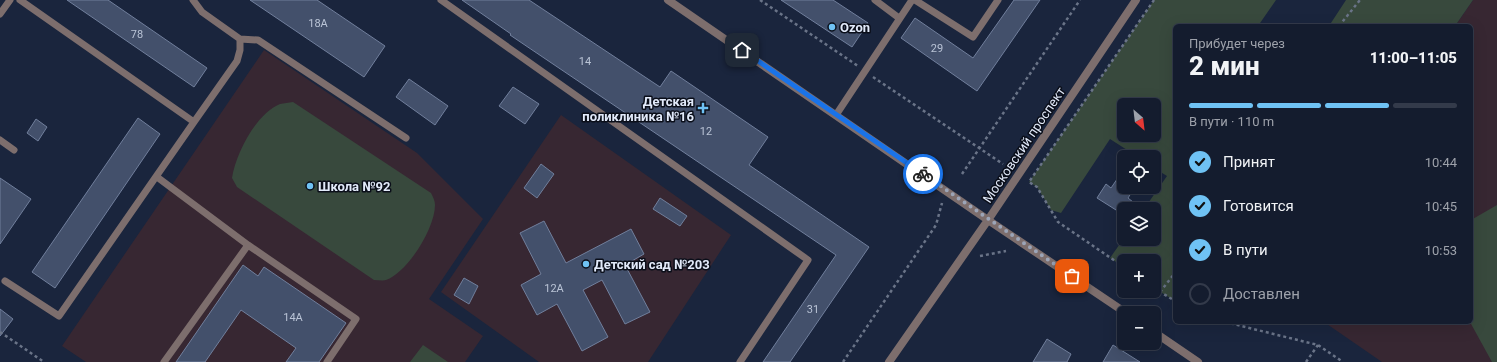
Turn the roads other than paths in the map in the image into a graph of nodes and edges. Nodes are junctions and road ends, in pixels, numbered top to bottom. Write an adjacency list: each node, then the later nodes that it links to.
1 (10, 0): 11 (lane)
2 (20, 0): 15 (lane)
3 (193, 0): 13 (lane)
4 (442, 0): 27 (lane)
5 (668, 0): 14 (street)
6 (875, 0): 12 (lane)
7 (912, 0): 12 (lane)
8 (915, 0): 9 (lane)
9 (998, 0)
10 (1136, 0): 20 (street, Московский проспект)
11 (0, 14)
12 (899, 18): 14 (lane)
13 (240, 39): 15 (lane); 16 (lane)
14 (836, 115): 20 (street)
15 (194, 122): 19 (lane)
16 (406, 138)
17 (0, 140): 18 (lane)
18 (14, 150)
19 (157, 177): 21 (lane); 22 (lane)
20 (988, 220): 23 (street); 28 (street, Московский проспект)
21 (248, 245): 25 (lane); 26 (lane)
22 (5, 280)
23 (1117, 307)
24 (1161, 337): 29 (street)
25 (164, 362)
26 (327, 362)
27 (740, 362)
28 (889, 362)
29 (1198, 362)

